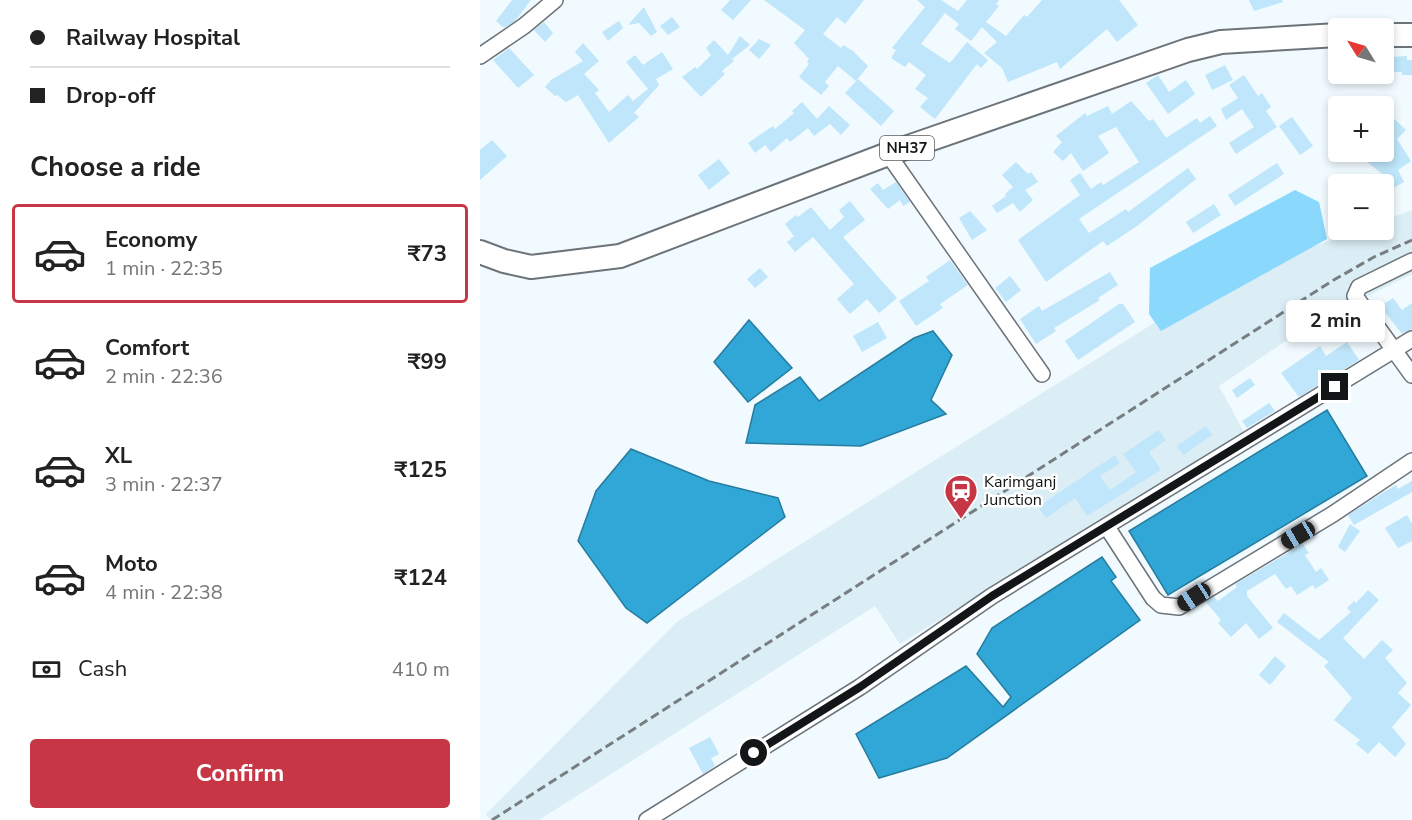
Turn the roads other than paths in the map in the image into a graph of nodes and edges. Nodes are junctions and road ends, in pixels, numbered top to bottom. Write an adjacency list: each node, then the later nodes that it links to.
1 (555, 0): 5 (street)
2 (1394, 35): 3 (highway)
3 (1412, 35)
4 (1328, 36): 6 (highway, NH37)
5 (480, 56)
6 (888, 154): 7 (highway, NH37); 11 (street)
7 (480, 252)
8 (1412, 261): 10 (street)
9 (1412, 339): 10 (street)
10 (1396, 350): 12 (street); 14 (street)
11 (1042, 374)
12 (1412, 375)
13 (1412, 461): 14 (street)
14 (1107, 527): 15 (street)
15 (647, 820)

